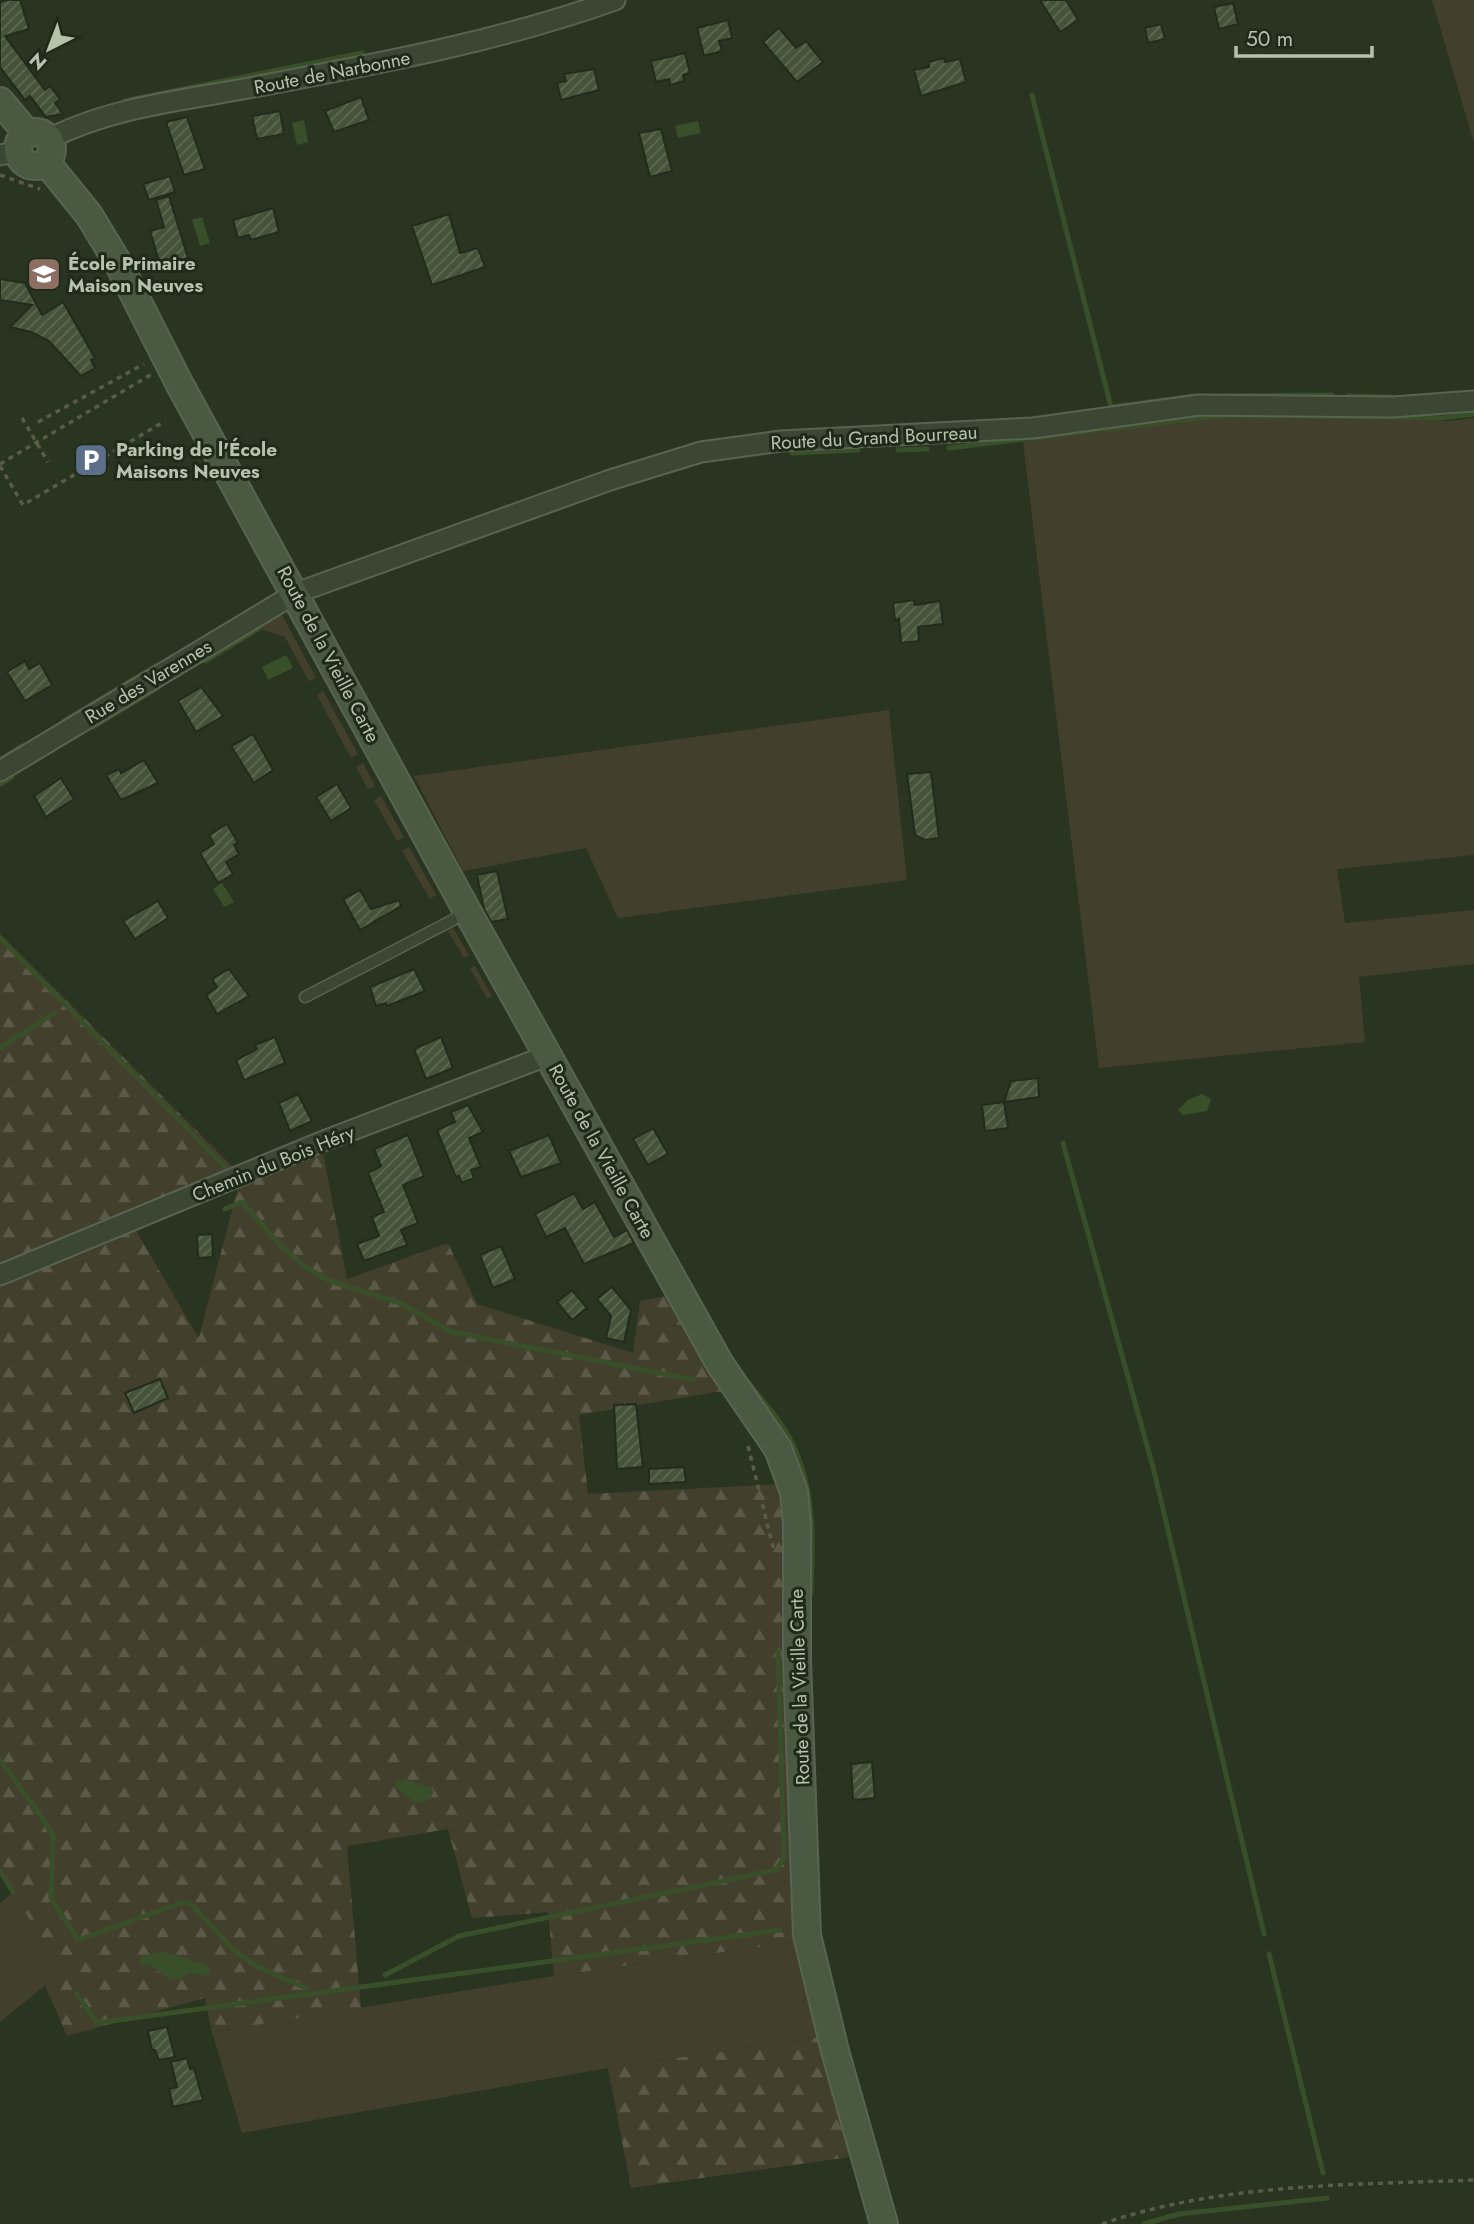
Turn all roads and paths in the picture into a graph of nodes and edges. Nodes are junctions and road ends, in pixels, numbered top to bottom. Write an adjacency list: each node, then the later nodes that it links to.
1 (615, 0): 3 (street, Route de Narbonne)
2 (0, 101): 3 (street, Route de la Vieille Carte)
3 (28, 148): 15 (street, Route de la Vieille Carte)
4 (0, 175): 5 (path)
5 (41, 189)
6 (154, 373): 7 (path); 11 (path); 12 (path)
7 (159, 383)
8 (1474, 401): 15 (street, Route du Grand Bourreau)
9 (22, 418): 12 (path)
10 (165, 421): 14 (path)
11 (38, 422)
12 (37, 443): 13 (path); 14 (path)
13 (48, 462)
14 (0, 465)
15 (296, 593): 16 (street, Rue des Varennes); 17 (street, Route de la Vieille Carte)
16 (0, 771)
17 (466, 909): 18 (lane); 19 (street, Route de la Vieille Carte)
18 (305, 998)
19 (549, 1055): 20 (street, Chemin du Bois Héry); 24 (street, Route de la Vieille Carte)
20 (0, 1275)
21 (745, 1433): 22 (path)
22 (775, 1553)
23 (1474, 2180): 25 (path)
24 (884, 2224)
25 (1102, 2224)

